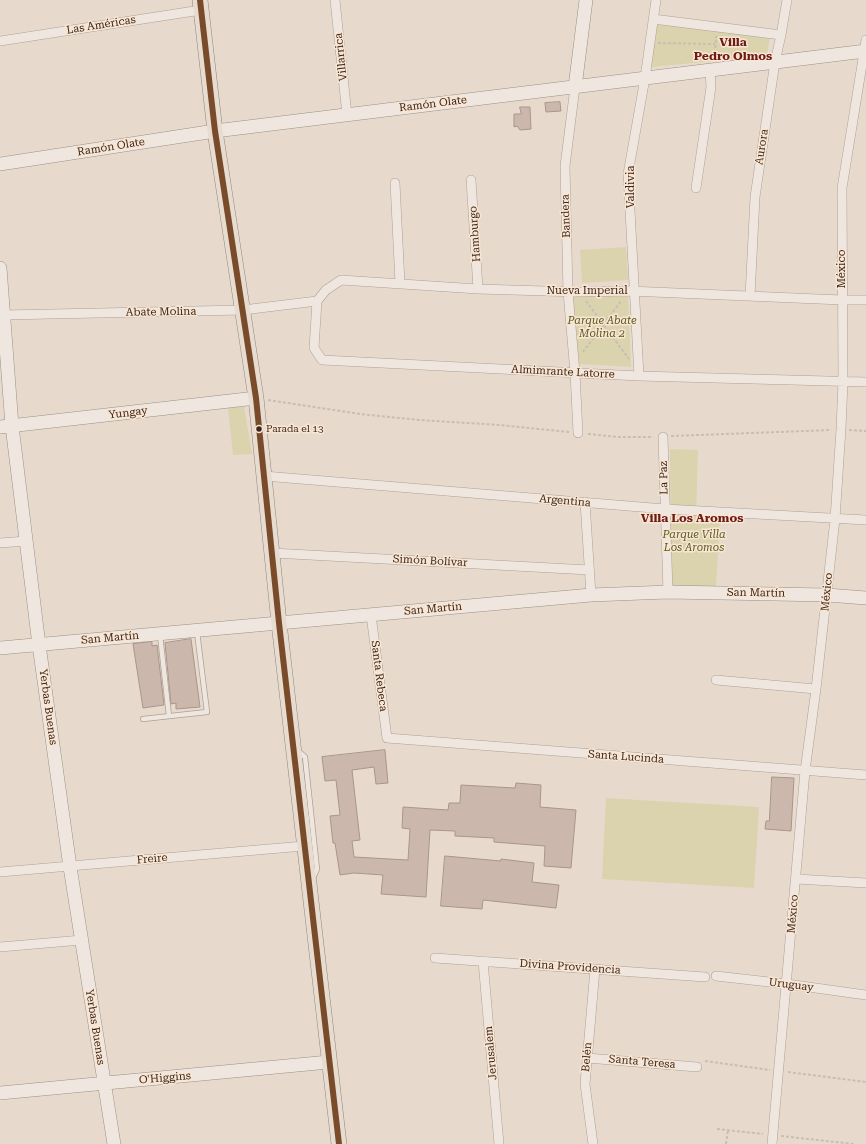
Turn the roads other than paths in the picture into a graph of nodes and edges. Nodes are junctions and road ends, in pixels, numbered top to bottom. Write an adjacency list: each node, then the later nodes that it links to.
1 (335, 0): 14 (street, Villarrica)
2 (586, 0): 13 (street, Bandera)
3 (656, 0): 6 (street, Valdivia)
4 (787, 0): 7 (street, Aurora)
5 (201, 5): 8 (street, Las Américas); 15 (main road)
6 (653, 19): 7 (street); 12 (street, Valdivia)
7 (781, 35): 10 (street, Aurora)
8 (0, 40)
9 (865, 47): 10 (street, Ramón Olate); 26 (street, México)
10 (775, 62): 11 (street, Ramón Olate); 25 (street, Aurora)
11 (712, 70): 12 (street, Ramón Olate); 19 (street)
12 (645, 78): 13 (street, Ramón Olate); 23 (street, Valdivia)
13 (575, 87): 14 (street, Ramón Olate); 24 (street, Bandera)
14 (347, 115): 15 (street, Ramón Olate)
15 (215, 131): 16 (street, Ramón Olate); 29 (main road)
16 (0, 164)
17 (471, 180): 22 (street, Hamburgo)
18 (395, 183): 21 (street)
19 (696, 188)
20 (0, 268): 30 (street, Yerbas Buenas)
21 (400, 283): 22 (street, Nueva Imperial); 28 (street, Nueva Imperial)
22 (478, 289): 24 (street, Nueva Imperial)
23 (635, 291): 24 (street, Nueva Imperial); 25 (street, Nueva Imperial); 32 (street, Valdivia)
24 (568, 292): 31 (street, Bandera)
25 (750, 296): 26 (street, Nueva Imperial)
26 (842, 300): 27 (street, Nueva Imperial); 33 (street, México)
27 (866, 300)
28 (317, 301): 29 (street, Abate Molina); 31 (street, Almimrante Latorre)
29 (243, 310): 30 (street, Abate Molina); 35 (main road)
30 (4, 315): 36 (street, Yerbas Buenas)
31 (575, 373): 32 (street, Almimrante Latorre); 37 (street, Bandera)
32 (639, 376): 33 (street, Almimrante Latorre)
33 (843, 382): 34 (street, Almimrante Latorre); 42 (street, México)
34 (866, 382)
35 (256, 398): 36 (street, Yungay); 39 (main road)
36 (6, 427): 44 (street, Yerbas Buenas)
37 (578, 433)
38 (663, 437): 41 (street, La Paz)
39 (264, 476): 40 (street, Argentina); 46 (main road)
40 (585, 502): 41 (street, Argentina); 47 (street)
41 (665, 509): 42 (street, Argentina); 48 (street, La Paz)
42 (835, 519): 43 (street, Argentina); 49 (street, México)
43 (866, 520)
44 (26, 541): 45 (street); 56 (street, Yerbas Buenas)
45 (0, 543)
46 (272, 553): 47 (street, Simón Bolívar); 53 (main road)
47 (589, 570): 50 (street)
48 (668, 592): 49 (street, San Martín); 50 (street, San Martín)
49 (827, 594): 51 (street, San Martín); 59 (street, México)
50 (591, 595): 52 (street, San Martín)
51 (866, 598)
52 (371, 614): 53 (street, San Martín); 62 (street, Santa Rebeca)
53 (279, 623): 54 (street, San Martín); 63 (main road)
54 (196, 630): 55 (street, San Martín); 60 (lane)
55 (160, 634): 56 (street, San Martín); 60 (lane)
56 (39, 645): 57 (street, San Martín); 67 (street, Yerbas Buenas)
57 (0, 648)
58 (716, 680): 59 (street)
59 (816, 689): 64 (street, México)
60 (170, 716): 61 (lane)
61 (143, 719)
62 (387, 738): 64 (street, Santa Lucinda)
63 (293, 747): 66 (main road); 71 (lane)
64 (805, 771): 65 (street, Santa Lucinda); 69 (street, México)
65 (866, 775)
66 (304, 846): 67 (street, Freire); 71 (main road)
67 (70, 866): 68 (street, Freire); 72 (street, Yerbas Buenas)
68 (0, 872)
69 (796, 878): 70 (street); 79 (street, México)
70 (866, 883)
71 (309, 885): 82 (main road)
72 (82, 940): 73 (street); 84 (street, Yerbas Buenas)
73 (0, 947)
74 (434, 958): 75 (street, Divina Providencia)
75 (483, 961): 76 (street, Divina Providencia); 89 (street, Jerusalem)
76 (595, 969): 78 (street, Divina Providencia); 81 (street, Belén)
77 (716, 976): 79 (street, Uruguay)
78 (705, 977)
79 (787, 984): 80 (street, Uruguay); 86 (street, México)
80 (866, 995)
81 (587, 1058): 83 (street, Santa Teresa); 90 (street, Belén)
82 (329, 1062): 84 (street, O'Higgins); 88 (main road)
83 (697, 1067)
84 (104, 1084): 85 (street, O'Higgins); 87 (street, Yerbas Buenas)
85 (0, 1093)
86 (773, 1140)
87 (114, 1144)
88 (339, 1144)
89 (499, 1144)
90 (593, 1144)

